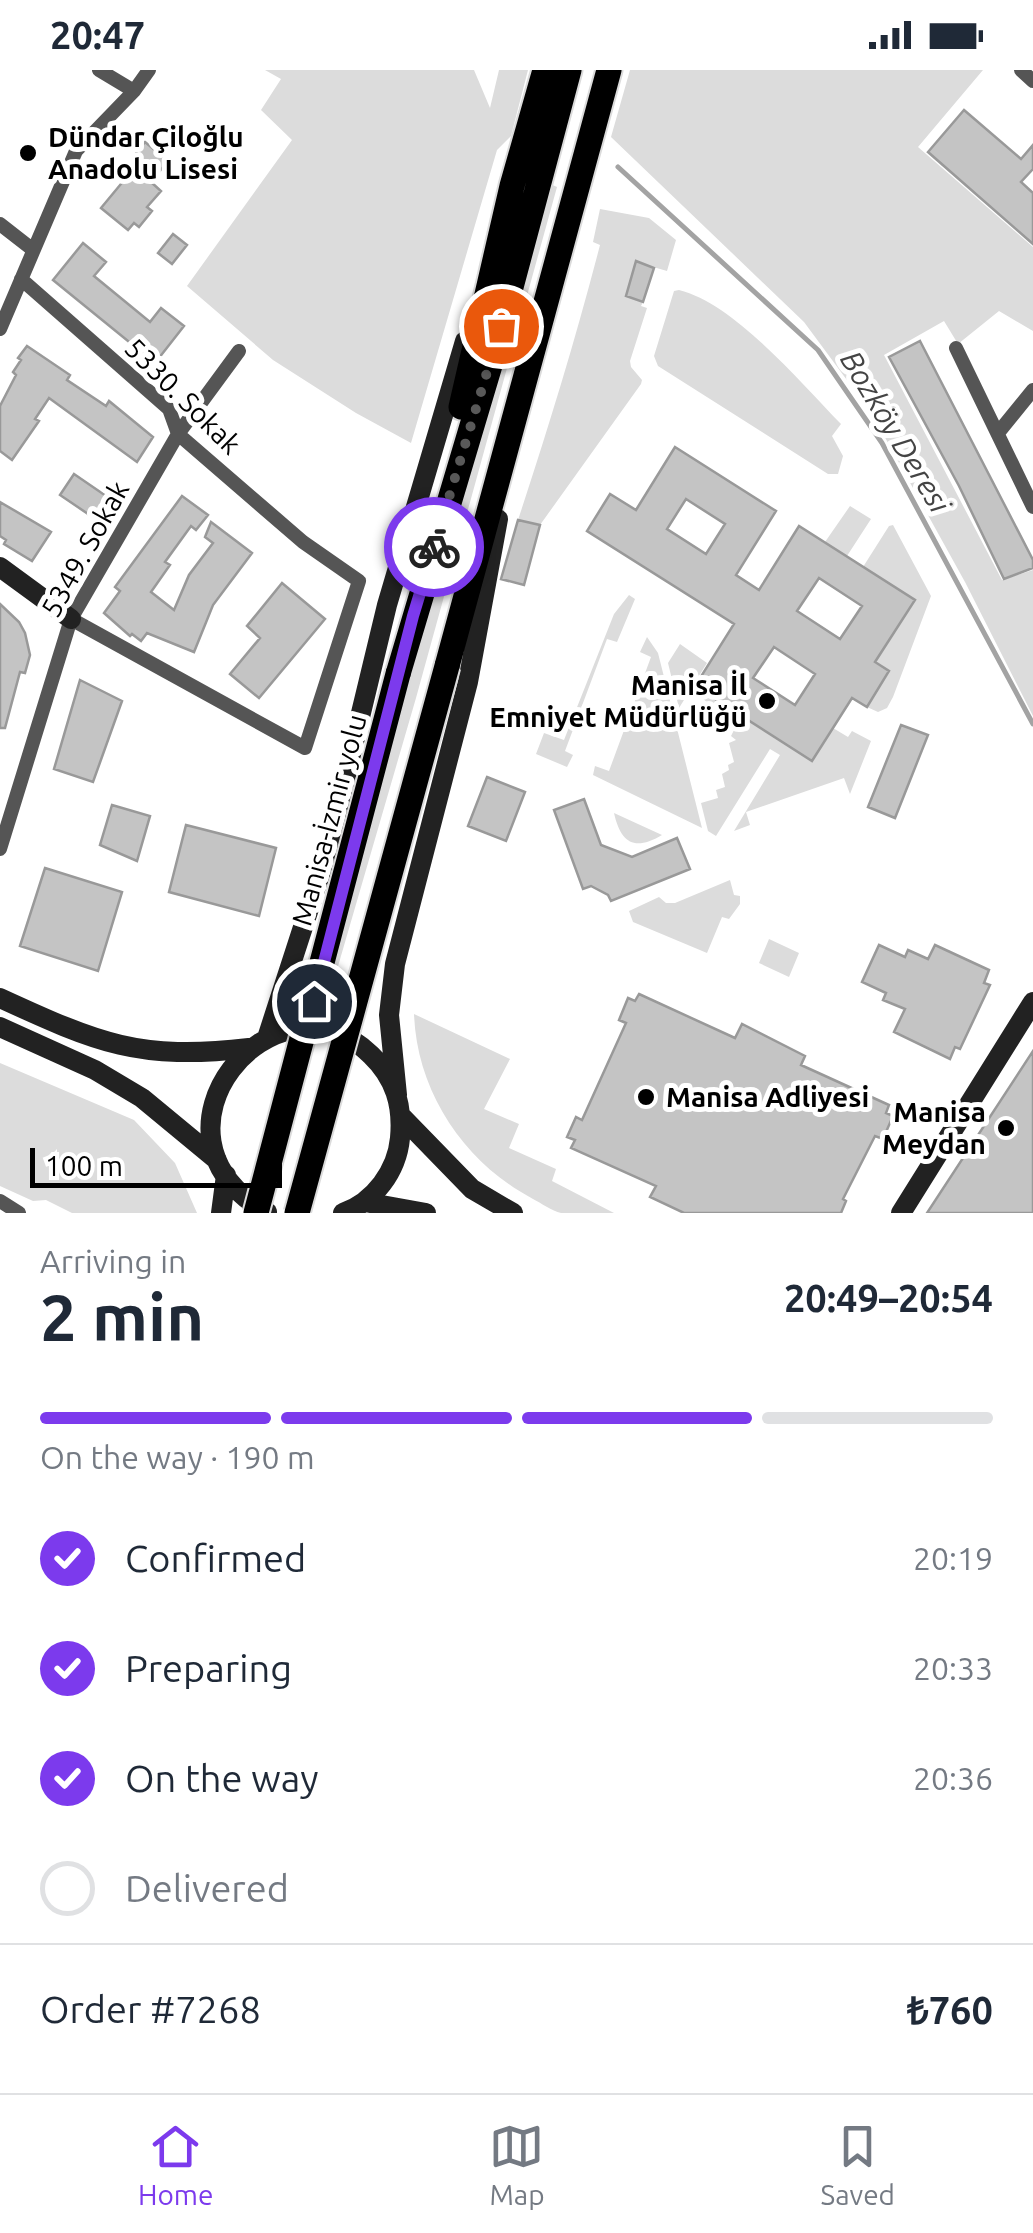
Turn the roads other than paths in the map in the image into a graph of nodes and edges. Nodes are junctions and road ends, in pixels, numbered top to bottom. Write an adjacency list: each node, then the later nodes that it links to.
1 (98, 70): 8 (street)
2 (149, 70): 8 (street)
3 (544, 70): 9 (highway)
4 (570, 70): 22 (highway)
5 (610, 70): 16 (highway)
6 (1021, 70): 7 (street)
7 (1033, 81)
8 (134, 91): 11 (street)
9 (512, 186): 22 (highway); 29 (main road)
10 (0, 224): 11 (street)
11 (32, 249): 12 (street)
12 (21, 279): 13 (street); 19 (street, 5330. Sokak)
13 (0, 329)
14 (956, 348): 18 (street)
15 (239, 351): 19 (street, 5349. Sokak)
16 (529, 366): 30 (main road); 39 (highway, bridge)
17 (1033, 390): 18 (street)
18 (998, 433): 20 (street)
19 (178, 434): 23 (street, 5349. Sokak); 23 (street, 5330. Sokak)
20 (1033, 507)
21 (0, 567): 23 (main road)
22 (413, 616): 37 (highway, Manisa-İzmir yolu, bridge)
23 (71, 619): 24 (street, 5349. Sokak)
24 (5, 812): 25 (street, 5349. Sokak)
25 (0, 848)
26 (0, 998): 29 (main road)
27 (1033, 1002): 42 (main road)
28 (0, 1027): 32 (main road)
29 (258, 1043): 30 (main road); 32 (main road)
30 (398, 1094): 31 (main road)
31 (402, 1117): 34 (main road); 41 (main road)
32 (221, 1167): 36 (main road); 38 (main road)
33 (0, 1201): 35 (street)
34 (353, 1209): 40 (main road)
35 (19, 1213)
36 (221, 1213)
37 (256, 1213)
38 (269, 1213)
39 (297, 1213)
40 (426, 1213)
41 (513, 1213)
42 (901, 1213)

